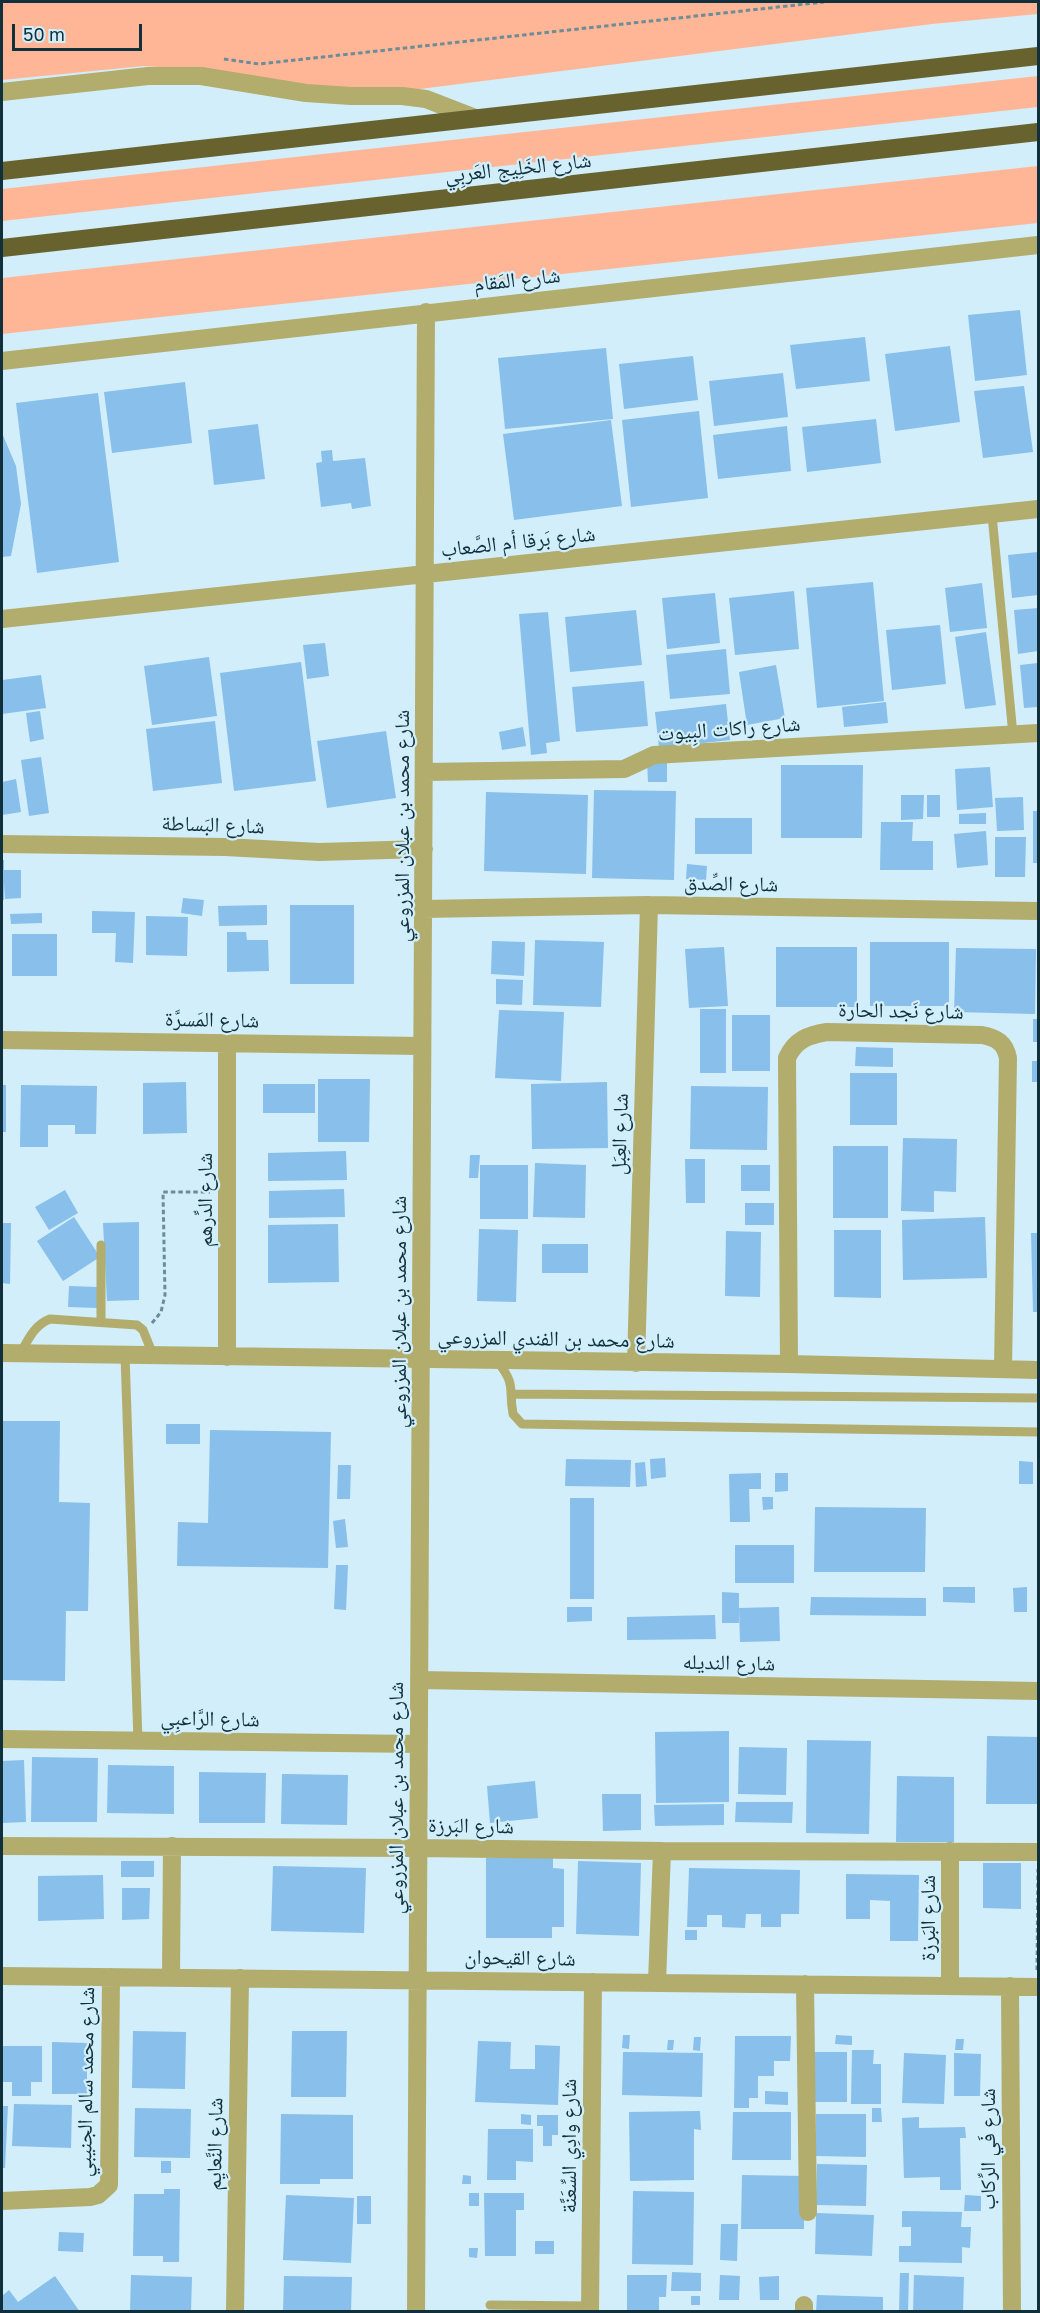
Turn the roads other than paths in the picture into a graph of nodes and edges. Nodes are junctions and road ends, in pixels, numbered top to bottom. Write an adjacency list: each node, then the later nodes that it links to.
1 (1038, 56): 3 (highway)
2 (2, 92): 3 (street)
3 (475, 118): 5 (highway)
4 (1038, 132): 7 (highway, شارع الخَلِيج العَربِي)
5 (2, 171)
6 (1038, 245): 8 (street, شارع المَقام)
7 (2, 248)
8 (426, 312): 9 (street, شارع المَقام); 12 (street, شارع محمد بن عبلان المزروعي)
9 (2, 361)
10 (1038, 509): 11 (street, شارع بَرقا أم الصَّعاب)
11 (992, 515): 12 (street, شارع بَرقا أم الصَّعاب); 15 (lane)
12 (425, 575): 13 (street, شارع بَرقا أم الصَّعاب); 16 (street, شارع محمد بن عبلان المزروعي)
13 (2, 619)
14 (1038, 733): 15 (street, شارع راكات البِيوت)
15 (1013, 735): 16 (street, شارع راكات البِيوت)
16 (425, 772): 18 (street, شارع محمد بن عبلان المزروعي)
17 (2, 844): 18 (street, شارع البَساطة)
18 (424, 849): 20 (street, شارع محمد بن عبلان المزروعي)
19 (649, 905): 20 (street, شارع الصِّدق); 21 (street, شارع الصِّدق); 33 (street, شارع العِبَل)
20 (423, 909): 24 (street, شارع محمد بن عبلان المزروعي)
21 (1038, 911)
22 (2, 1040): 23 (street, شارع المَسرَّة)
23 (227, 1043): 24 (street, شارع المَسرَّة); 30 (street, شارع الدِّرهم)
24 (422, 1046): 31 (street, شارع محمد بن عبلان المزروعي)
25 (101, 1245): 26 (lane)
26 (101, 1322): 27 (lane); 29 (lane)
27 (11, 1353): 28 (street, شارع محمد بن الفندي المزروعي)
28 (125, 1355): 29 (street, شارع محمد بن الفندي المزروعي); 43 (lane)
29 (153, 1355): 30 (street, شارع محمد بن الفندي المزروعي)
30 (227, 1357): 31 (street, شارع محمد بن الفندي المزروعي)
31 (421, 1360): 32 (street, شارع محمد بن الفندي المزروعي); 40 (street, شارع محمد بن عبلان المزروعي)
32 (497, 1361): 33 (street, شارع محمد بن الفندي المزروعي); 37 (lane)
33 (636, 1364): 34 (street, شارع محمد بن الفندي المزروعي)
34 (789, 1364): 35 (street, شارع محمد بن الفندي المزروعي); 35 (street, شارع نَجد الحارة)
35 (1003, 1369): 36 (street, شارع محمد بن الفندي المزروعي)
36 (1038, 1370)
37 (513, 1394): 38 (lane); 39 (lane)
38 (1038, 1398)
39 (1038, 1432)
40 (419, 1680): 41 (street, شارع النديله); 44 (street, شارع محمد بن عبلان المزروعي)
41 (1038, 1691)
42 (2, 1739): 43 (street, شارع الرَّاعبِي)
43 (138, 1741): 44 (street, شارع الرَّاعبِي)
44 (419, 1744): 47 (street, شارع محمد بن عبلان المزروعي)
45 (2, 1846): 46 (street, شارع البَرزة)
46 (172, 1846): 47 (street, شارع البَرزة); 53 (street)
47 (417, 1848): 48 (street, شارع البَرزة); 55 (street, شارع محمد بن عبلان المزروعي)
48 (662, 1851): 49 (street, شارع البَرزة); 57 (street)
49 (950, 1851): 50 (street, شارع البَرزة); 59 (street, شارع البَرزة)
50 (1038, 1852)
51 (2, 1976): 52 (street, شارع القيحوان)
52 (111, 1977): 53 (street, شارع القيحوان); 62 (street, شارع محمد سالم الجنيبي)
53 (171, 1977): 54 (street, شارع القيحوان)
54 (240, 1978): 55 (street, شارع القيحوان); 66 (street, شارع النَّعايِم)
55 (418, 1980): 56 (street, شارع القيحوان); 67 (street, شارع محمد بن عبلان المزروعي)
56 (593, 1982): 57 (street, شارع القيحوان); 65 (street, شارع وادِي السِّعَنَّة)
57 (657, 1983): 58 (street, شارع القيحوان)
58 (805, 1984): 59 (street, شارع القيحوان); 63 (street)
59 (950, 1986): 60 (street, شارع القيحوان)
60 (1010, 1986): 61 (street, شارع القيحوان); 68 (street, شارع فَي الرِّكاب)
61 (1038, 1987)
62 (2, 2201)
63 (808, 2212)
64 (490, 2305): 65 (lane)
65 (591, 2308)
66 (236, 2312)
67 (416, 2312)
68 (1012, 2312)

